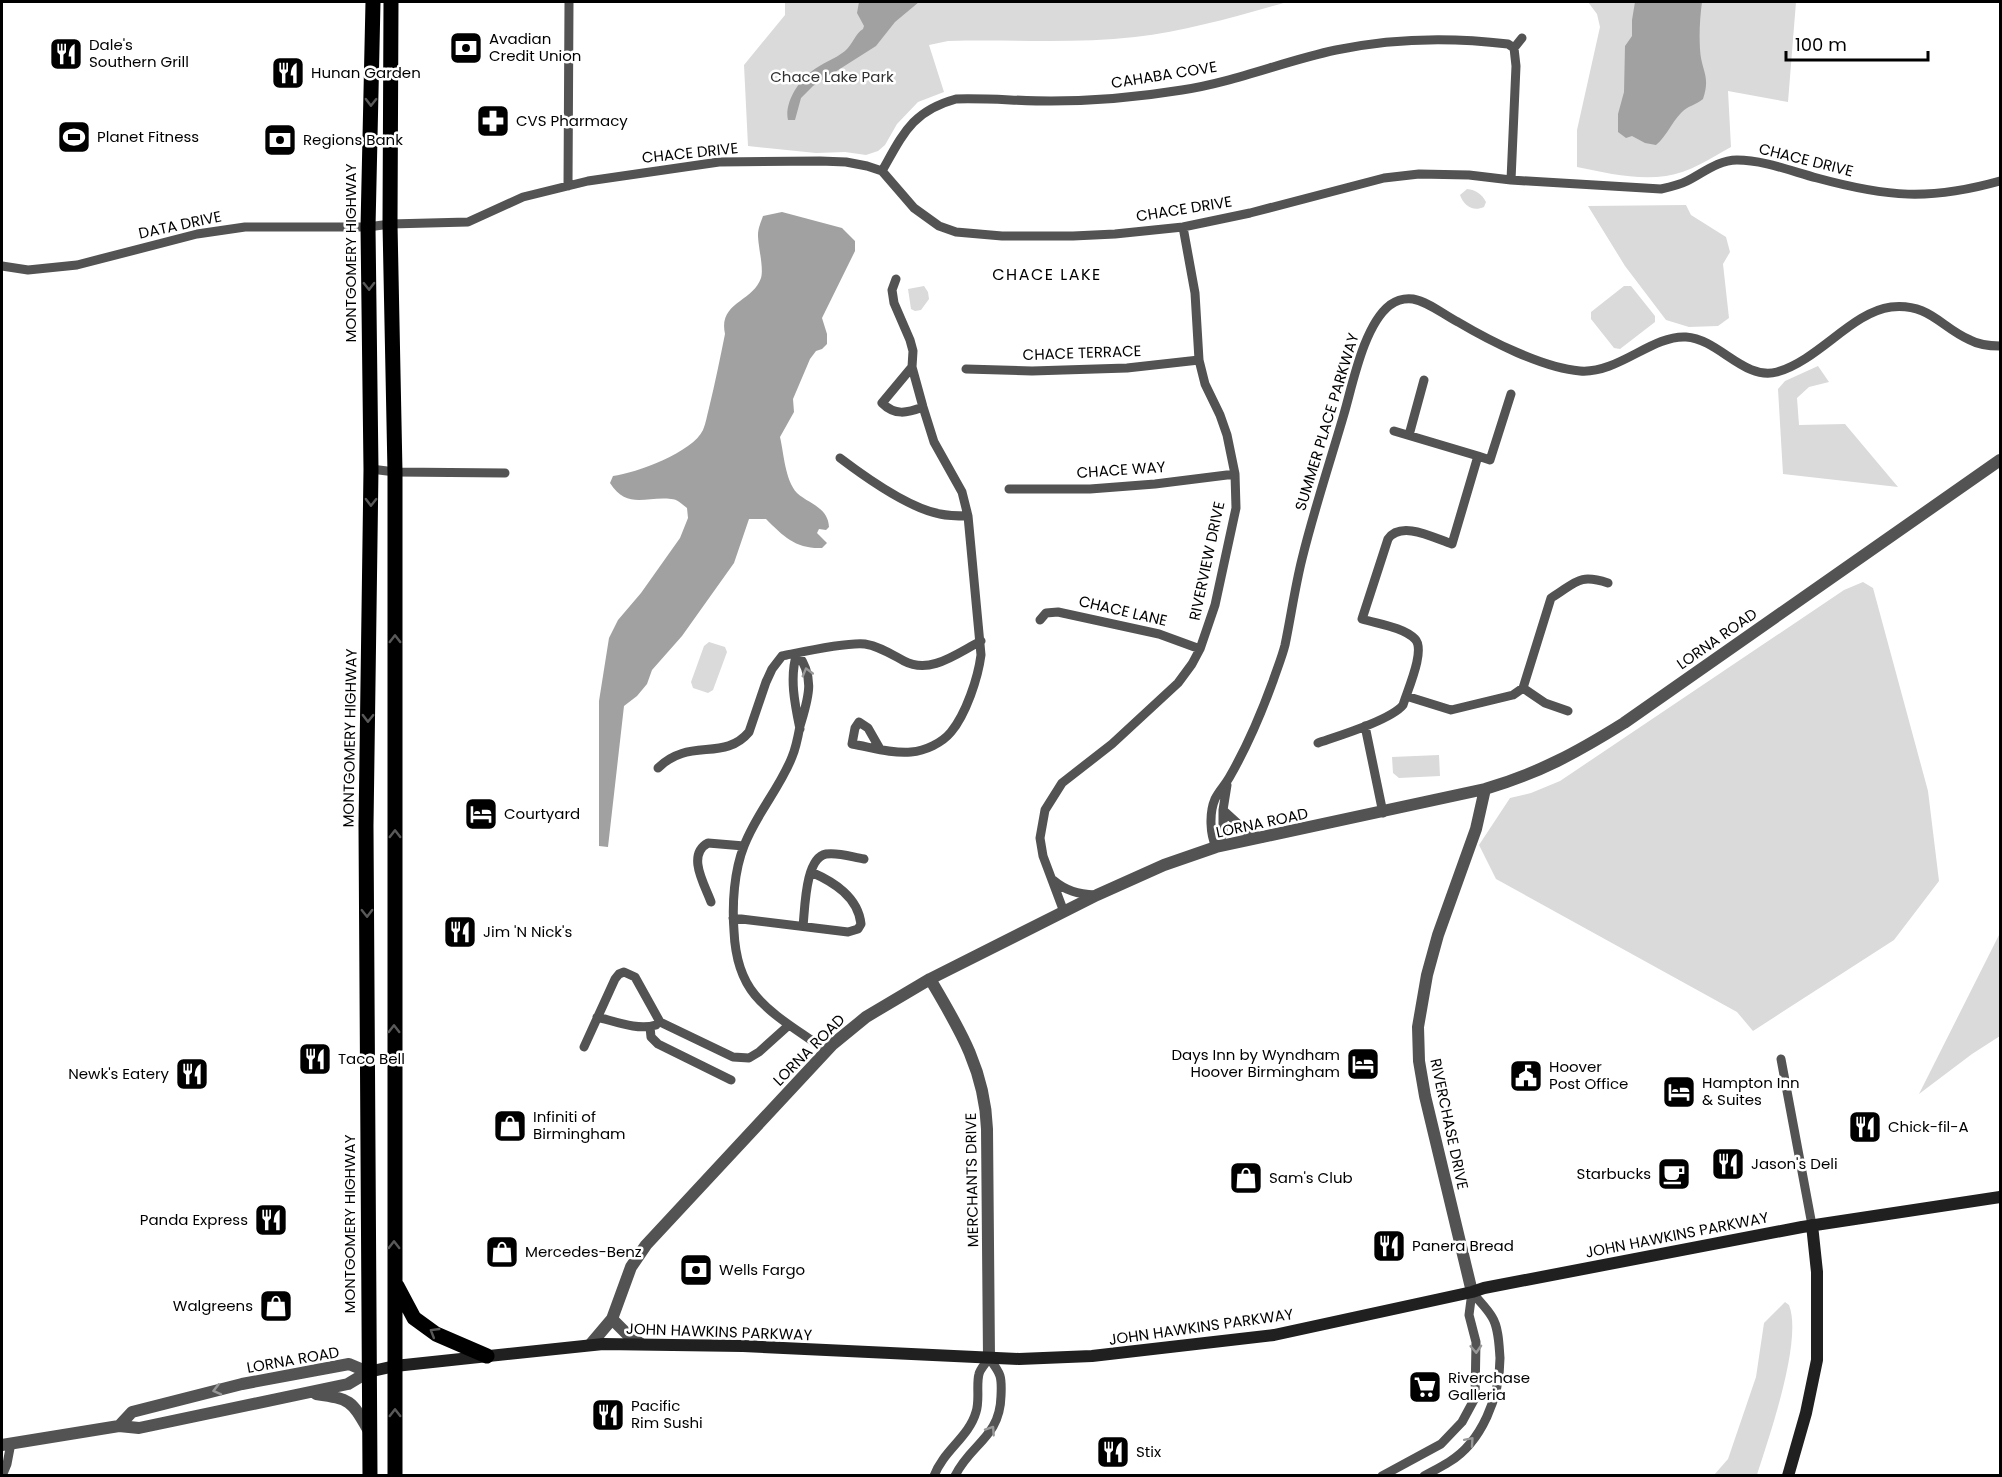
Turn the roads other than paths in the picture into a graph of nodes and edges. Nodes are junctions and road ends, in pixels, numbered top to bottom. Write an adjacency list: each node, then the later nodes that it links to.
1 (373, 2): 12 (main road, MONTGOMERY HIGHWAY, one-way to 12)
2 (391, 2): 10 (main road)
3 (569, 2): 9 (street)
4 (1522, 38): 5 (street)
5 (1514, 48): 6 (street, CAHABA COVE); 7 (street)
6 (882, 171): 9 (street, CHACE DRIVE); 11 (street, CHACE DRIVE)
7 (1511, 180): 8 (street, CHACE DRIVE); 11 (street, CHACE DRIVE)
8 (2001, 181)
9 (568, 186): 10 (street, CHACE DRIVE)
10 (390, 224): 12 (street, DATA DRIVE); 28 (main road)
11 (1183, 226): 16 (street, RIVERVIEW DRIVE)
12 (368, 227): 13 (street, DATA DRIVE); 27 (main road, MONTGOMERY HIGHWAY, one-way to 27)
13 (2, 266)
14 (896, 279): 17 (street)
15 (2001, 346): 46 (street, SUMMER PLACE PARKWAY)
16 (1198, 360): 18 (street, CHACE TERRACE); 30 (street, RIVERVIEW DRIVE)
17 (912, 368): 21 (street); 21 (street)
18 (966, 369)
19 (1424, 381): 23 (street)
20 (1511, 394): 24 (street)
21 (923, 407): 32 (street)
22 (1394, 431): 23 (street)
23 (1409, 435): 24 (street)
24 (1478, 456): 39 (street)
25 (840, 458): 32 (street)
26 (2001, 460): 47 (street, LORNA ROAD)
27 (371, 469): 28 (street); 82 (main road, MONTGOMERY HIGHWAY, one-way to 82)
28 (395, 472): 29 (street); 74 (main road, one-way to 28)
29 (505, 473)
30 (1234, 474): 31 (street, CHACE WAY); 36 (street, RIVERVIEW DRIVE)
31 (1009, 489)
32 (968, 516): 35 (street)
33 (1608, 583): 38 (street)
34 (1040, 620): 36 (street, CHACE LANE)
35 (981, 641): 37 (street); 44 (street)
36 (1200, 649): 55 (street, RIVERVIEW DRIVE)
37 (798, 653): 42 (street); 42 (street, one-way to 37); 45 (street)
38 (1523, 688): 39 (street); 40 (street)
39 (1406, 696): 41 (street)
40 (1568, 711)
41 (1365, 726): 43 (street); 49 (street)
42 (800, 729): 51 (street)
43 (1318, 743)
44 (880, 749)
45 (658, 768)
46 (1228, 780): 48 (street, SUMMER PLACE PARKWAY); 52 (street, SUMMER PLACE PARKWAY)
47 (1485, 789): 49 (street, LORNA ROAD); 75 (street, RIVERCHASE DRIVE)
48 (1223, 810): 50 (street); 52 (street, SUMMER PLACE PARKWAY)
49 (1383, 813): 50 (street, LORNA ROAD)
50 (1262, 838): 52 (street, LORNA ROAD)
51 (744, 846): 57 (street); 59 (street)
52 (1216, 848): 56 (street, LORNA ROAD)
53 (864, 859): 54 (street)
54 (811, 872): 60 (street); 60 (street)
55 (1050, 877): 56 (street); 58 (street, RIVERVIEW DRIVE)
56 (1097, 895): 58 (street, LORNA ROAD)
57 (711, 902)
58 (1064, 912): 61 (street, LORNA ROAD)
59 (733, 918): 60 (street); 64 (street)
60 (803, 926)
61 (930, 979): 68 (street, LORNA ROAD); 80 (street, MERCHANTS DRIVE)
62 (597, 1017): 63 (street); 65 (street); 66 (street)
63 (660, 1022): 65 (street); 67 (street)
64 (789, 1024): 67 (street); 68 (street)
65 (650, 1027): 70 (street)
66 (584, 1047)
67 (718, 1050): 70 (street)
68 (826, 1051): 76 (street, LORNA ROAD)
69 (1781, 1059): 73 (street)
70 (709, 1069): 71 (street)
71 (731, 1080)
72 (2001, 1197): 73 (main road, JOHN HAWKINS PARKWAY)
73 (1812, 1225): 75 (main road, JOHN HAWKINS PARKWAY); 94 (main road)
74 (394, 1277): 79 (main road, one-way to 74); 81 (main road)
75 (1472, 1292): 80 (main road, JOHN HAWKINS PARKWAY); 92 (street, one-way to 92); 93 (street, one-way to 75)
76 (612, 1319): 77 (street); 78 (street, LORNA ROAD)
77 (641, 1344): 78 (main road, JOHN HAWKINS PARKWAY); 80 (main road, JOHN HAWKINS PARKWAY)
78 (590, 1345): 79 (main road, JOHN HAWKINS PARKWAY)
79 (488, 1356): 81 (main road, JOHN HAWKINS PARKWAY)
80 (989, 1358): 90 (street); 91 (street, one-way to 80)
81 (395, 1366): 82 (main road, JOHN HAWKINS PARKWAY); 89 (main road, one-way to 81)
82 (368, 1371): 83 (street, LORNA ROAD); 84 (street, LORNA ROAD, one-way to 84); 85 (main road, MONTGOMERY HIGHWAY)
83 (309, 1392): 84 (street, LORNA ROAD); 85 (street)
84 (119, 1426): 86 (street, LORNA ROAD)
85 (369, 1431): 88 (main road, MONTGOMERY HIGHWAY)
86 (6, 1444): 87 (street)
87 (2, 1476)
88 (370, 1476)
89 (395, 1476)
90 (934, 1476)
91 (955, 1476)
92 (1382, 1476)
93 (1424, 1476)
94 (1788, 1476)

